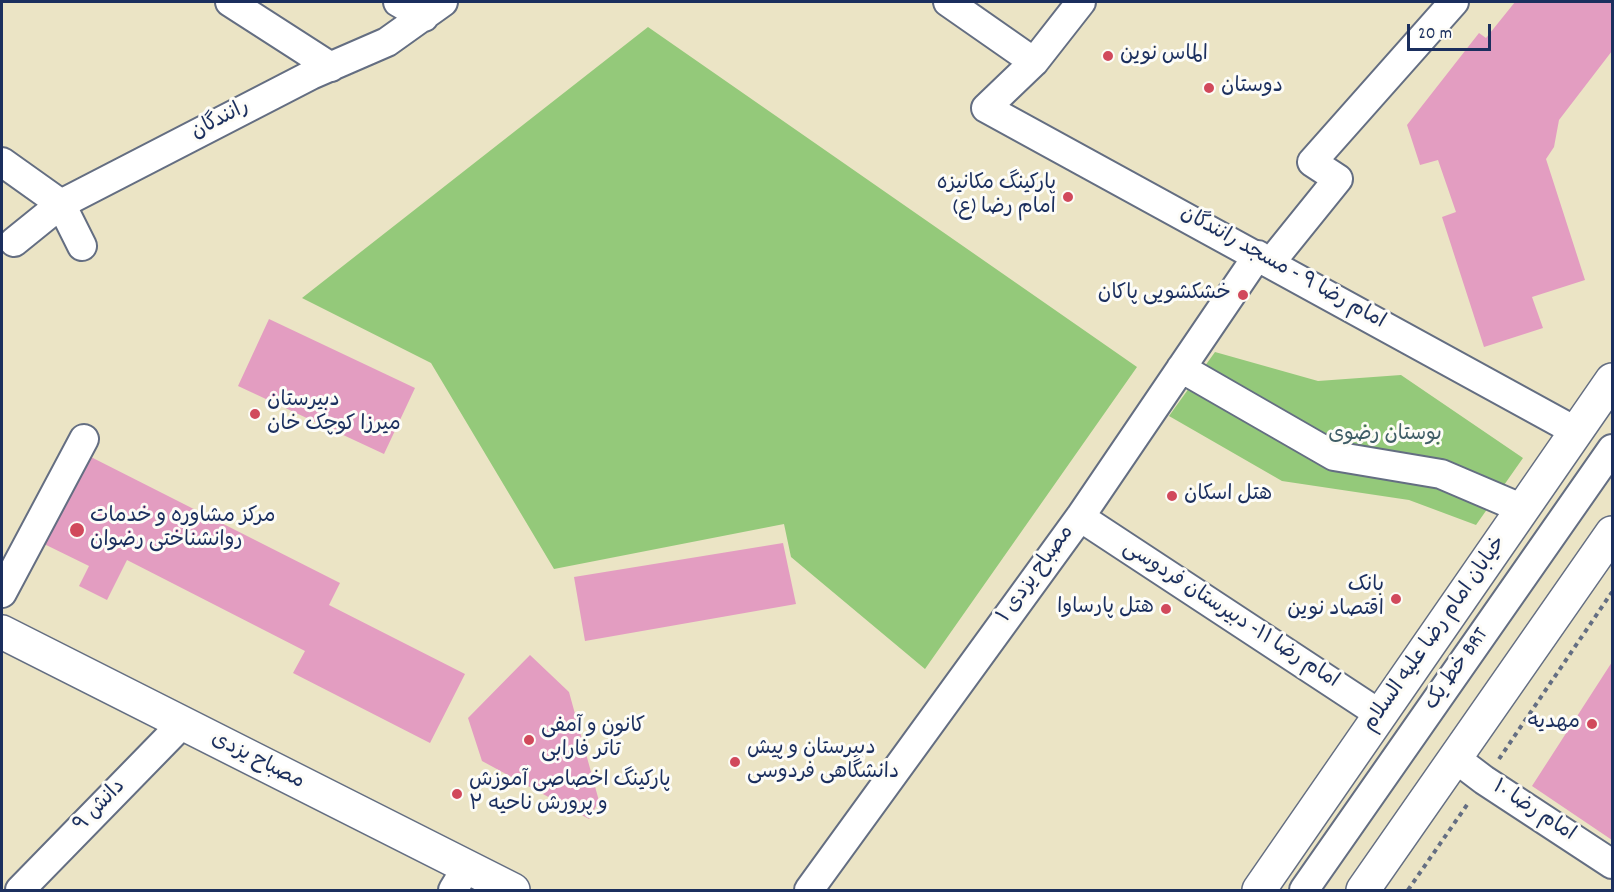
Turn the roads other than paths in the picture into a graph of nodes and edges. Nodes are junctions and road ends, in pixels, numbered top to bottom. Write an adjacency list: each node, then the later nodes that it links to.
1 (230, 2): 8 (street)
2 (398, 2): 6 (street)
3 (948, 2): 7 (street)
4 (1081, 2): 7 (street)
5 (1454, 2): 13 (street, مصباح یزدی ۱)
6 (434, 9): 8 (street, رانندگان)
7 (1034, 62): 13 (street, امام رضا ۹ - مسجد رانندگان)
8 (331, 67): 10 (street, رانندگان)
9 (2, 162): 10 (street)
10 (61, 204): 11 (street, رانندگان); 12 (street)
11 (14, 242)
12 (82, 246)
13 (1264, 259): 14 (street, مصباح یزدی ۱); 16 (street, امام رضا ۹ - مسجد رانندگان)
14 (1181, 368): 20 (street); 21 (street, مصباح یزدی ۱)
15 (1612, 380): 16 (main road, خیابان امام رضا علیه السلام)
16 (1576, 432): 20 (main road, خیابان امام رضا علیه السلام)
17 (84, 439): 23 (street)
18 (1612, 449): 34 (street, خط یک BRT)
19 (1612, 471): 35 (street, خط یک BRT)
20 (1523, 509): 25 (main road, خیابان امام رضا علیه السلام)
21 (1080, 517): 25 (street, امام رضا ۱۱- دبیرستان فردوسی); 32 (street, مصباح یزدی ۱)
22 (1612, 534): 27 (main road)
23 (2, 593)
24 (2, 632): 26 (main road, مصباح یزدی)
25 (1381, 715): 33 (main road, خیابان امام رضا علیه السلام)
26 (182, 724): 29 (main road, مصباح یزدی); 30 (street, دانش ۹)
27 (1455, 758): 28 (street, امام رضا ۱۰); 36 (main road)
28 (1612, 864)
29 (460, 879): 31 (main road, مصباح یزدی)
30 (20, 891)
31 (513, 891)
32 (809, 891)
33 (1259, 891)
34 (1304, 891)
35 (1320, 891)
36 (1363, 891)

